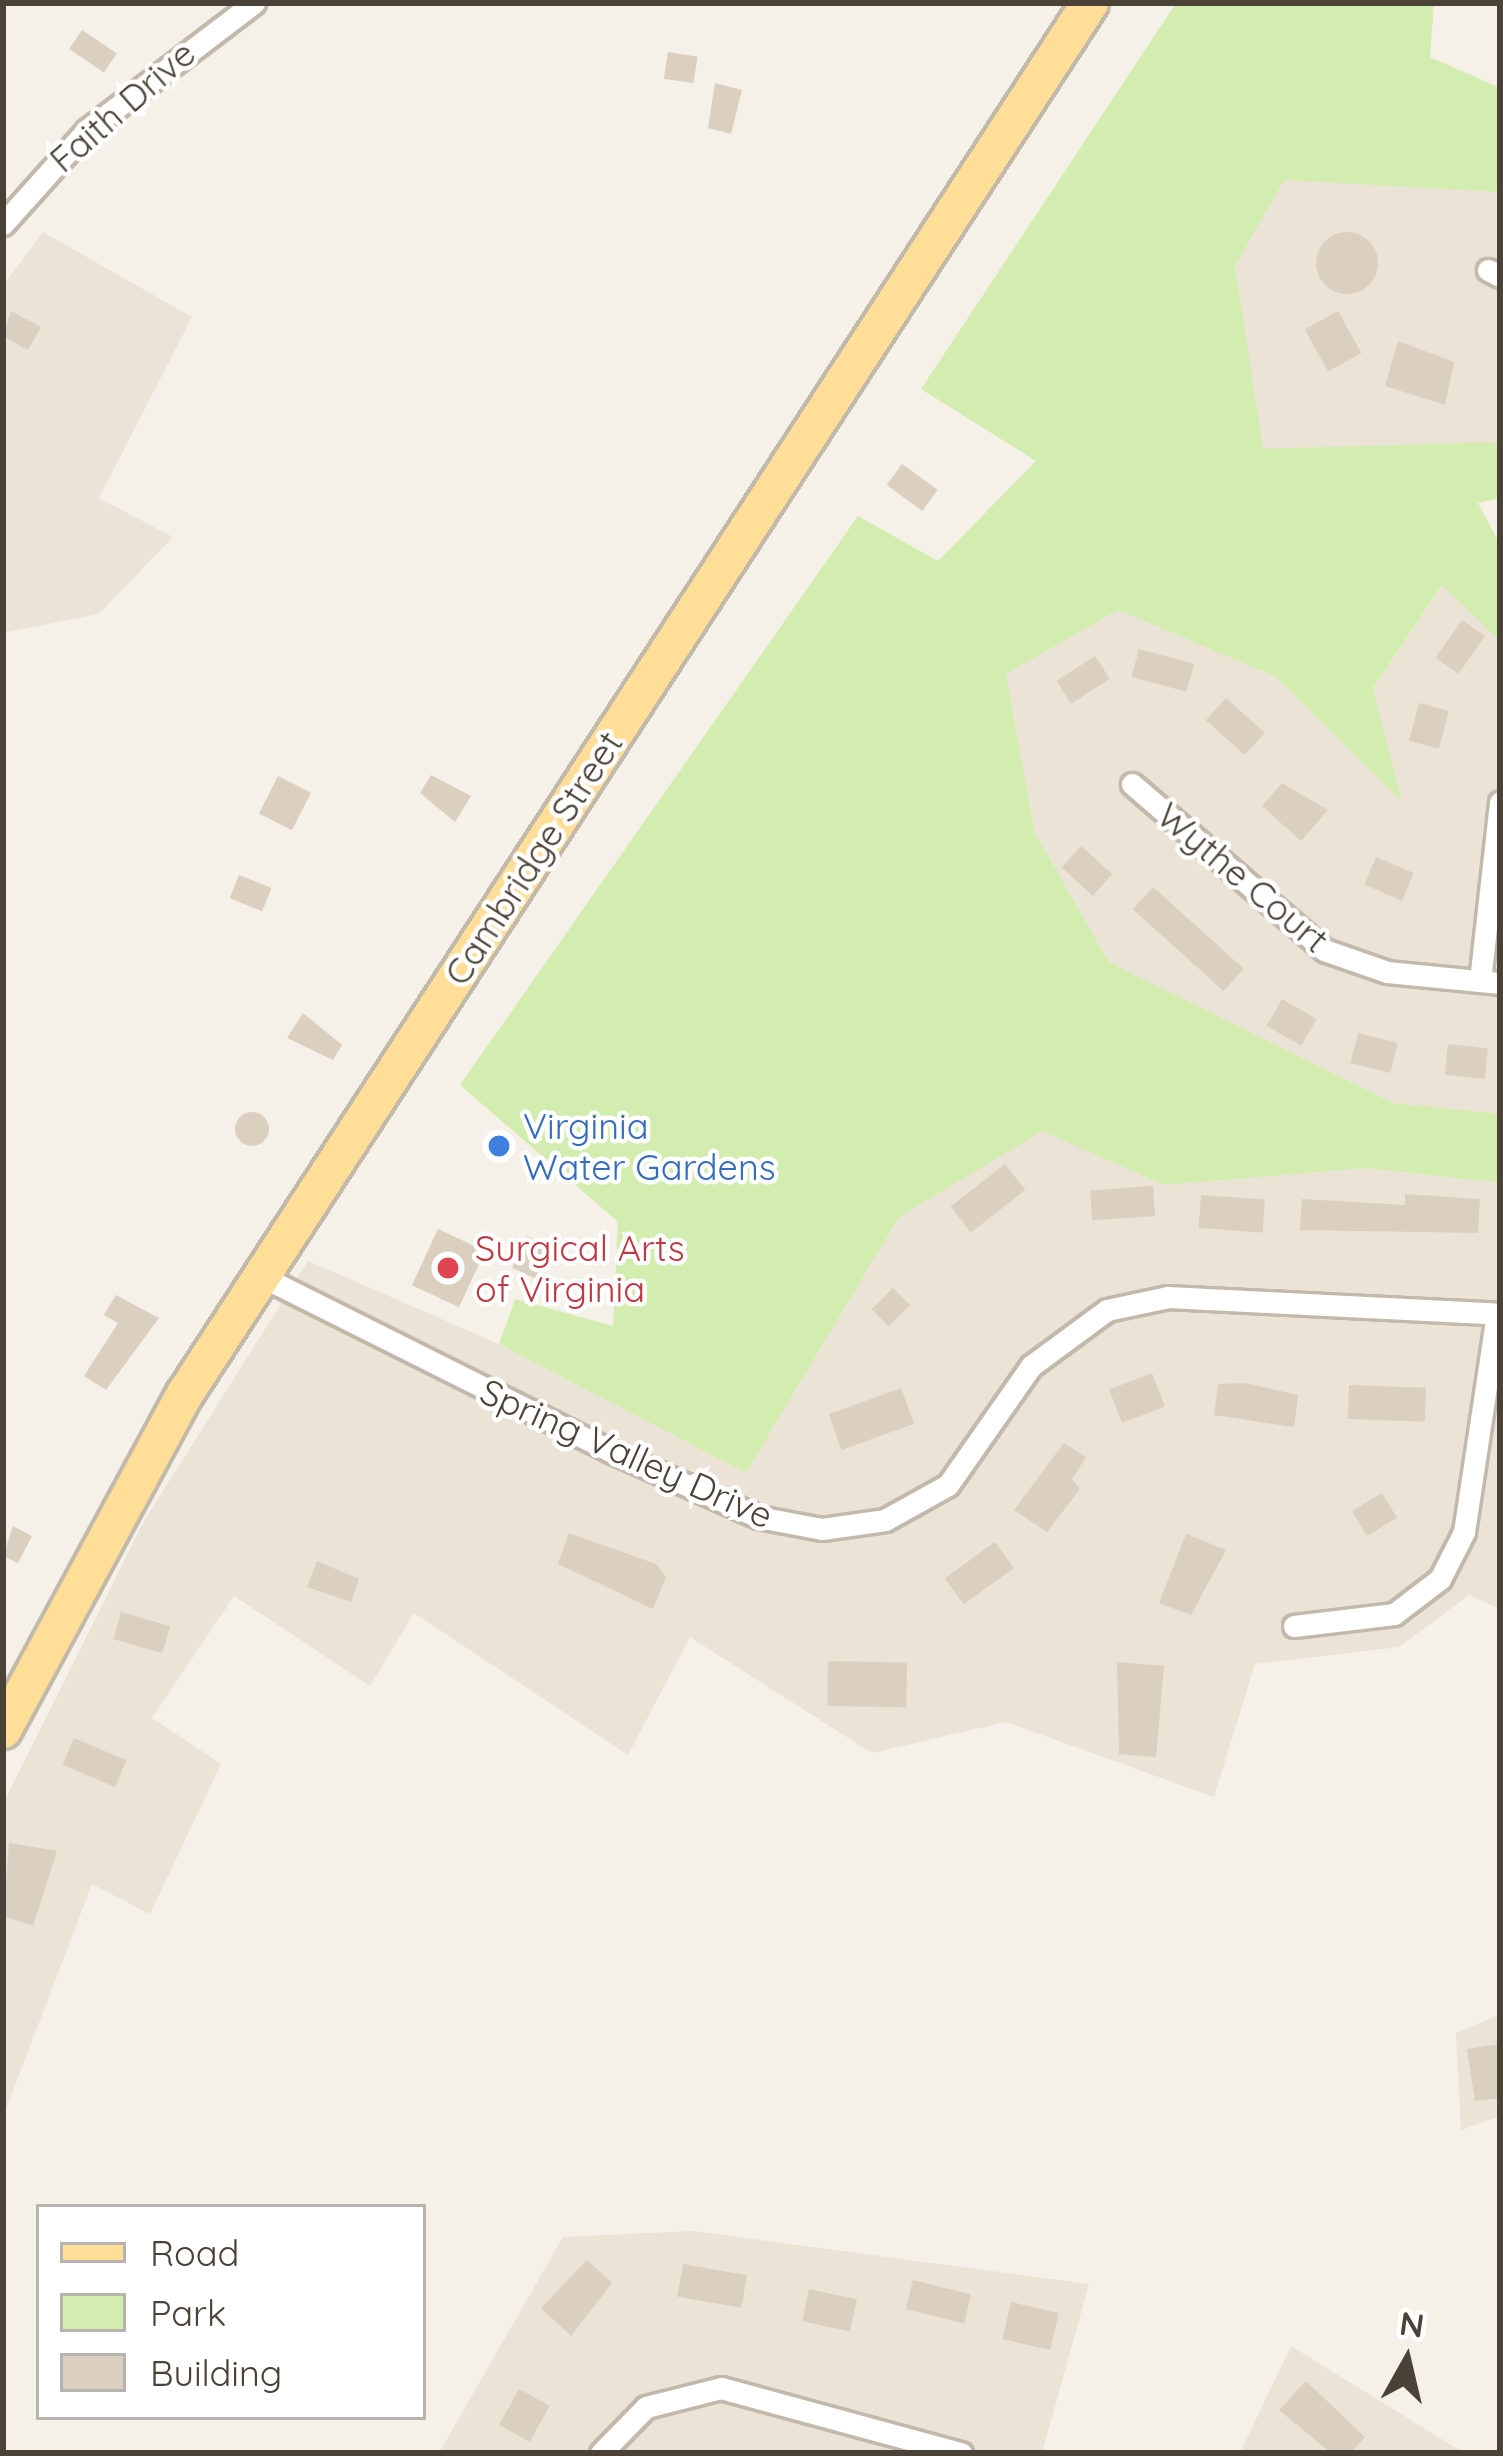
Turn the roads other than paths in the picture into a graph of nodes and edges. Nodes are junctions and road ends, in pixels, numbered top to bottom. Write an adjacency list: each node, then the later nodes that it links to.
1 (254, 3): 3 (street, Faith Drive)
2 (1090, 3): 7 (main road, Cambridge Street)
3 (3, 224)
4 (1132, 784): 6 (street, Wythe Court)
5 (1500, 802): 6 (street)
6 (1490, 982)
7 (261, 1276): 8 (street, Spring Valley Drive); 10 (main road, Cambridge Street)
8 (1498, 1314): 9 (street)
9 (1294, 1626)
10 (3, 1730)
11 (602, 2453): 12 (street)
12 (961, 2453)

